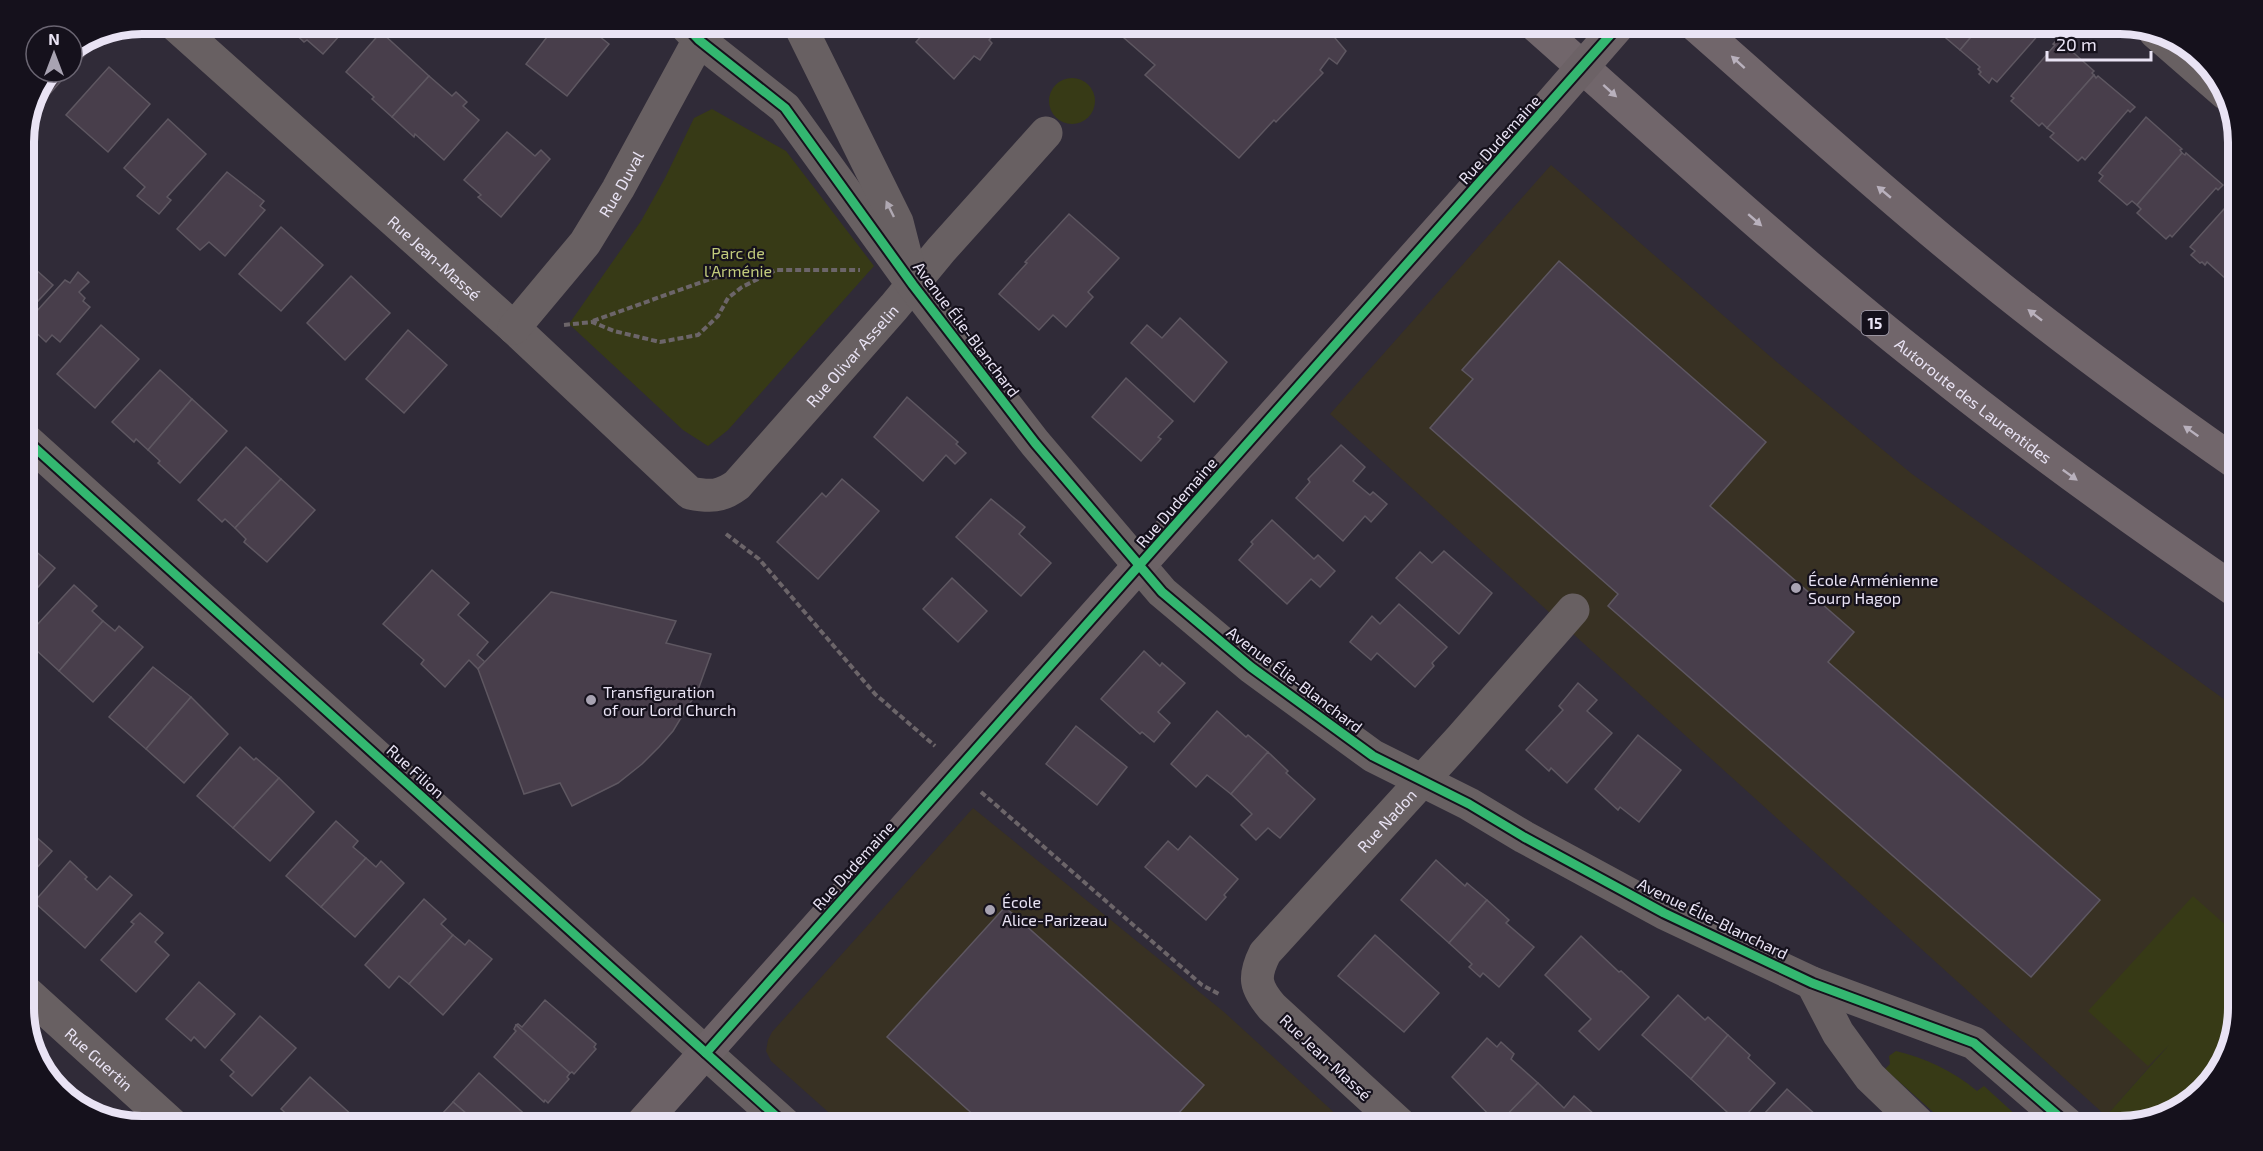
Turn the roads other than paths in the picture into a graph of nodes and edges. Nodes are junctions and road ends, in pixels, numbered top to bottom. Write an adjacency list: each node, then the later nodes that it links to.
1 (1546, 34): 17 (highway, Autoroute des Laurentides / 15, one-way to 17)
2 (1611, 34): 16 (street, Rue Dudemaine, bridge)
3 (1705, 34): 14 (highway, one-way to 3)
4 (186, 35): 12 (street, Rue Jean-Massé)
5 (693, 35): 12 (street, Rue Duval)
6 (702, 35): 11 (street, Avenue Élie-Blanchard)
7 (805, 35): 11 (street, Avenue Élie-Blanchard, one-way to 7)
8 (2176, 51): 9 (street)
9 (2206, 77)
10 (1046, 133): 11 (street, Rue Olivar Asselin)
11 (913, 285): 15 (street, Rue Olivar Asselin); 16 (street, Avenue Élie-Blanchard)
12 (514, 328): 15 (street, Rue Jean-Massé)
13 (35, 448): 23 (street, Rue Filion)
14 (2228, 457)
15 (690, 493)
16 (1141, 565): 19 (street, Avenue Élie-Blanchard); 23 (street, Rue Dudemaine)
17 (2228, 585)
18 (1573, 610): 19 (street, Rue Nadon)
19 (1421, 781): 20 (street, Rue Nadon); 21 (street, Avenue Élie-Blanchard)
20 (1257, 981): 27 (street, Rue Jean-Massé)
21 (1812, 983): 28 (street); 29 (street, Avenue Élie-Blanchard)
22 (35, 1000): 24 (street, Rue Guertin)
23 (705, 1053): 25 (street, Rue Dudemaine); 26 (street, Rue Filion)
24 (163, 1116)
25 (649, 1116)
26 (776, 1116)
27 (1391, 1116)
28 (1911, 1116)
29 (2058, 1116)

